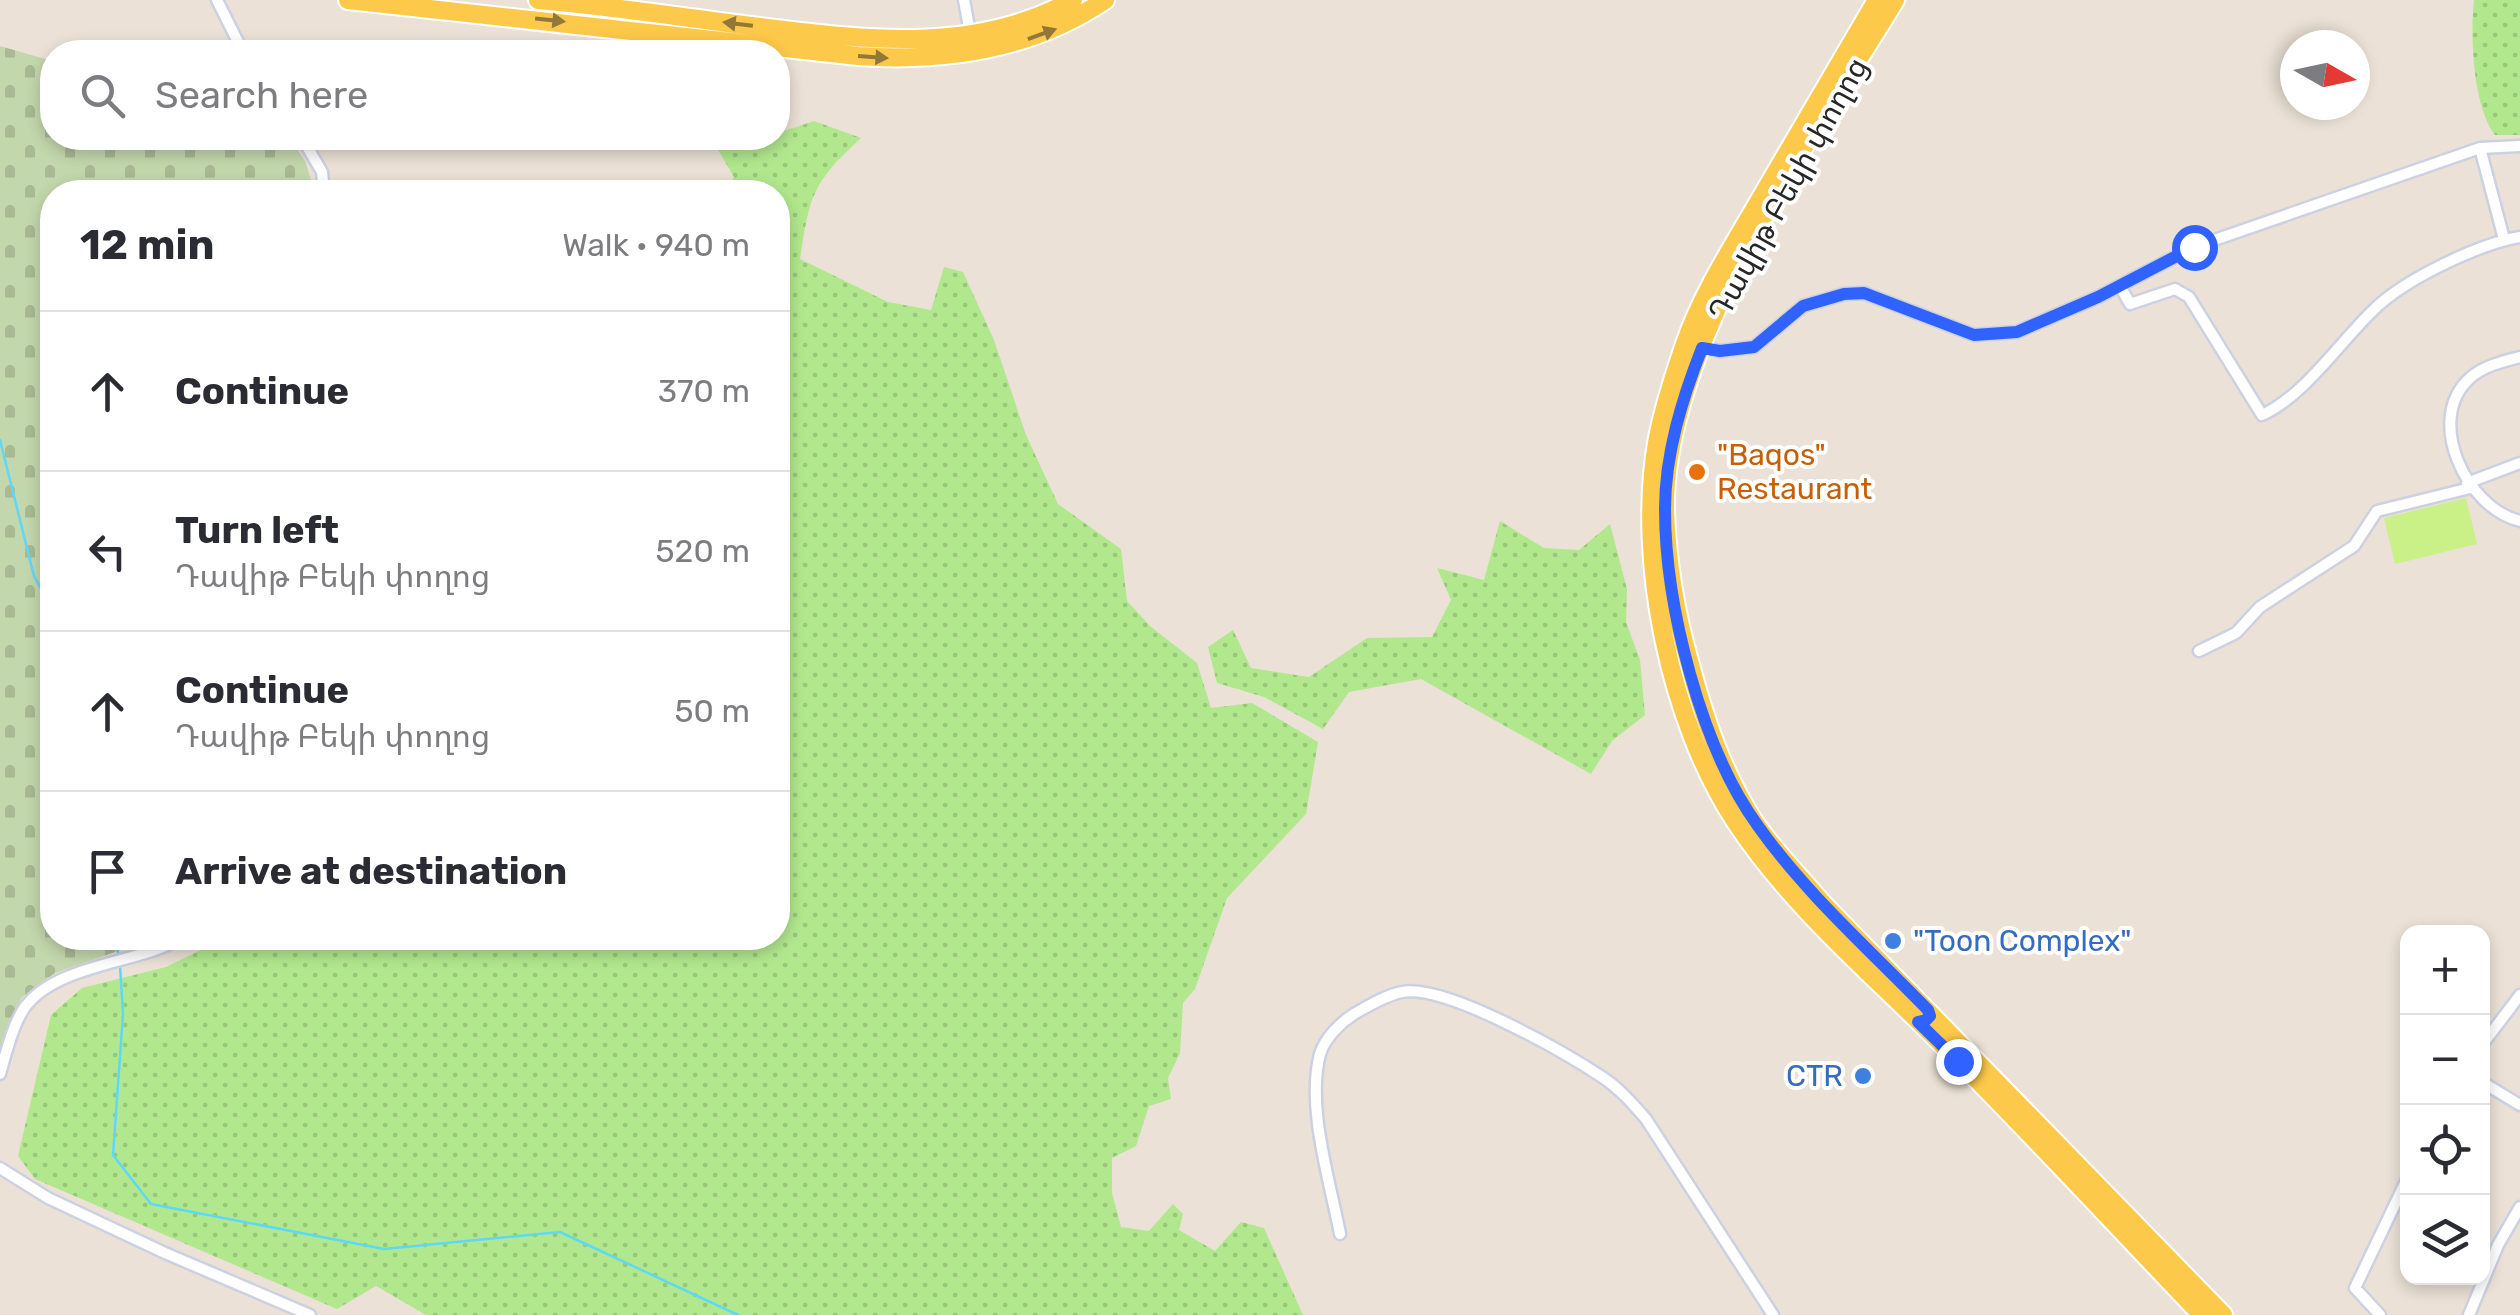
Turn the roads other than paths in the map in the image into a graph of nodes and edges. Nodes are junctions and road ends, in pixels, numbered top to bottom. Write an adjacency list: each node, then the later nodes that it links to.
1 (217, 0): 11 (street)
2 (348, 0): 9 (main road, one-way to 9)
3 (538, 0): 9 (main road)
4 (964, 0): 12 (street)
5 (1073, 0): 12 (main road)
6 (1105, 0): 12 (main road, one-way to 6)
7 (1877, 0): 10 (main road, Դավիթ Բեկի փողոց)
8 (1894, 0): 10 (main road, Դավիթ Բեկի փողոց)
9 (655, 15): 12 (main road)
10 (1865, 35): 20 (main road, Դավիթ Բեկի փողոց)
11 (237, 40)
12 (971, 43)
13 (2520, 146): 14 (street)
14 (2480, 148): 18 (street); 19 (street)
15 (309, 150): 16 (street)
16 (323, 180)
17 (2520, 237): 18 (street)
18 (2504, 240): 19 (street)
19 (2120, 286): 20 (street)
20 (1694, 345): 33 (main road, Դավիթ Բեկի փողոց)
21 (2520, 357): 23 (street)
22 (2520, 463): 23 (street)
23 (2468, 485): 24 (street); 25 (street)
24 (2520, 521)
25 (2199, 652)
26 (157, 950): 29 (street)
27 (2520, 995): 28 (street)
28 (2490, 1034)
29 (0, 1074)
30 (2490, 1087): 31 (street)
31 (2520, 1105)
32 (0, 1168): 37 (street)
33 (2082, 1180): 39 (main road, Դավիթ Բեկի փողոց); 40 (main road, Դավիթ Բեկի փողոց)
34 (2400, 1195): 41 (street)
35 (2520, 1207): 42 (street)
36 (1340, 1234): 38 (street)
37 (310, 1315)
38 (1772, 1315)
39 (2202, 1315)
40 (2223, 1315)
41 (2380, 1315)
42 (2469, 1315)

